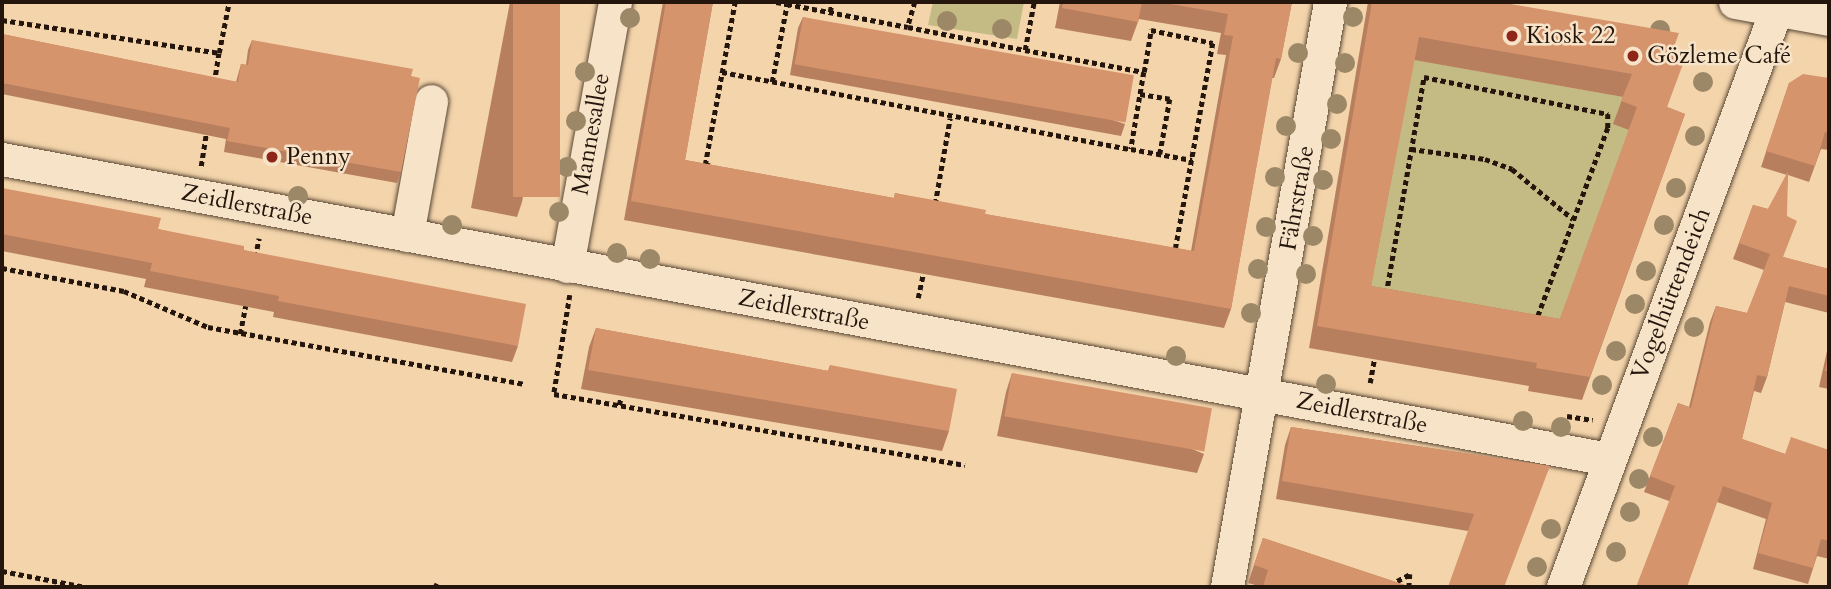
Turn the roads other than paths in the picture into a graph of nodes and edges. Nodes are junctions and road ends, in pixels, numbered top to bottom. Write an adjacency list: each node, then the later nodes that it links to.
1 (615, 2): 9 (street, Mannesallee)
2 (1330, 2): 10 (street, Fährstraße)
3 (1735, 2): 4 (street)
4 (1778, 5): 5 (street); 11 (street, Vogelhüttendeich)
5 (1829, 19)
6 (431, 101): 8 (street)
7 (2, 159): 8 (street, Zeidlerstraße)
8 (407, 235): 9 (street, Zeidlerstraße)
9 (567, 266): 10 (street, Zeidlerstraße)
10 (1263, 395): 11 (street, Zeidlerstraße); 12 (street, Fährstraße)
11 (1608, 459): 13 (street, Vogelhüttendeich)
12 (1227, 587)
13 (1563, 587)

